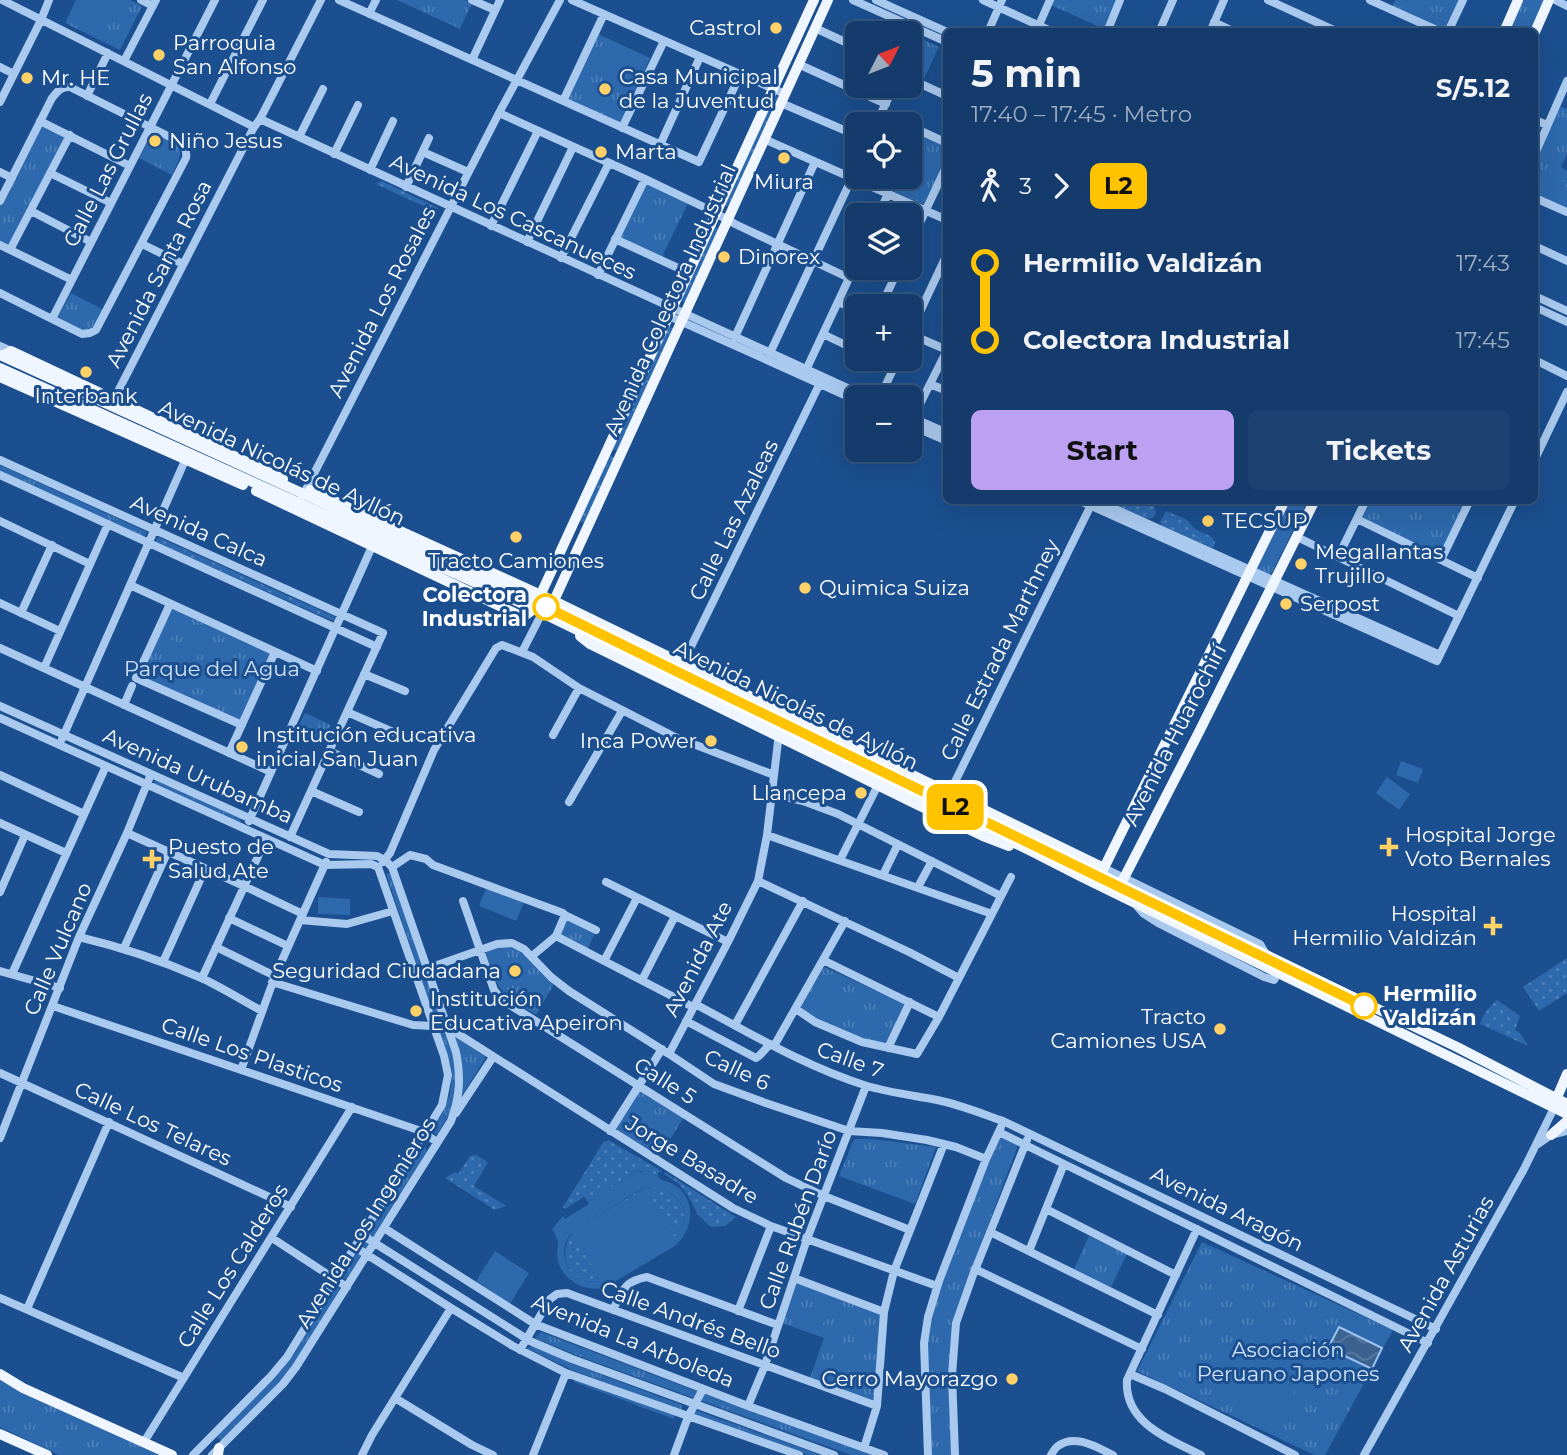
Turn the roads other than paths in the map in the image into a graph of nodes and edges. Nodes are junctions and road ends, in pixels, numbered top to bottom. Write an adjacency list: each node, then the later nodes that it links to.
1 (2, 0): 35 (street, Avenida Los Cascanueces)
2 (49, 0): 35 (street)
3 (141, 0): 28 (street)
4 (215, 0): 65 (street, Calle Las Grullas)
5 (263, 0): 75 (street)
6 (321, 0): 83 (street, Avenida Santa Rosa)
7 (339, 0): 33 (street)
8 (376, 0): 33 (street)
9 (472, 0): 32 (street)
10 (500, 0): 32 (street)
11 (560, 0): 62 (street, Avenida Los Rosales)
12 (572, 0): 34 (street)
13 (814, 0): 67 (main road, Avenida Colectora Industrial)
14 (828, 0): 38 (main road, Avenida Colectora Industrial)
15 (853, 0): 51 (street)
16 (876, 0): 50 (street)
17 (983, 0): 29 (street)
18 (1050, 0): 37 (street)
19 (1120, 0): 41 (street)
20 (1173, 0): 42 (street)
21 (1224, 0): 36 (street)
22 (1268, 0): 45 (street)
23 (1370, 0): 30 (street)
24 (1462, 0): 47 (street)
25 (1518, 0): 48 (main road)
26 (1549, 0): 49 (main road)
27 (1555, 0): 31 (street)
28 (154, 3): 57 (street)
29 (1001, 4): 37 (street); 39 (street)
30 (1390, 4): 46 (street)
31 (1567, 6)
32 (495, 10): 56 (street)
33 (369, 13): 56 (street)
34 (604, 14): 52 (street); 72 (street)
35 (41, 20): 54 (street, Avenida Los Cascanueces); 60 (street)
36 (1214, 22): 43 (street); 44 (street)
37 (1039, 25): 40 (street)
38 (815, 28): 53 (street); 58 (main road, Avenida Colectora Industrial)
39 (990, 28)
40 (1045, 28)
41 (1109, 28)
42 (1161, 28)
43 (1212, 28)
44 (1227, 28)
45 (1329, 28)
46 (1434, 28)
47 (1450, 28)
48 (1506, 28)
49 (1537, 28)
50 (943, 30)
51 (943, 40)
52 (664, 41): 55 (street); 86 (street)
53 (845, 42)
54 (108, 53): 57 (street, Avenida Los Cascanueces); 69 (street)
55 (700, 57): 61 (street); 95 (street)
56 (472, 60): 62 (street)
57 (124, 61): 65 (street, Avenida Los Cascanueces)
58 (798, 64): 70 (main road, Avenida Colectora Industrial); 76 (street)
59 (0, 67): 60 (street)
60 (14, 74): 73 (street)
61 (740, 75): 67 (street); 95 (street)
62 (516, 80): 72 (street); 79 (street, Avenida Los Rosales)
63 (1567, 81): 74 (street)
64 (922, 84): 68 (street)
65 (171, 85): 75 (street, Avenida Los Cascanueces); 85 (street, Calle Las Grullas)
66 (323, 89): 91 (street)
67 (773, 89): 70 (street); 123 (main road, Avenida Colectora Industrial)
68 (943, 94)
69 (87, 96): 80 (street); 85 (street)
70 (783, 98): 87 (street); 93 (main road, Avenida Colectora Industrial)
71 (889, 98): 76 (street)
72 (563, 101): 86 (street)
73 (0, 102)
74 (1563, 102): 84 (street)
75 (210, 104): 83 (street, Avenida Los Cascanueces)
76 (886, 104): 78 (street)
77 (358, 105): 99 (street)
78 (882, 112)
79 (499, 113): 88 (street); 105 (street, Avenida Los Rosales)
80 (40, 121): 90 (street); 109 (street)
81 (393, 121): 103 (street)
82 (1538, 121): 84 (street)
83 (257, 123): 91 (street, Avenida Los Cascanueces); 140 (street, Avenida Santa Rosa)
84 (1547, 125): 97 (street)
85 (150, 127): 102 (street, Calle Las Grullas); 131 (street)
86 (622, 128): 95 (street)
87 (845, 129)
88 (538, 131): 96 (street); 127 (street)
89 (922, 131): 94 (street)
90 (69, 135): 102 (street); 106 (street)
91 (299, 137): 99 (street, Avenida Los Cascanueces)
92 (429, 138): 98 (street)
93 (765, 139): 100 (street); 126 (main road, Avenida Colectora Industrial)
94 (943, 141)
95 (660, 145)
96 (573, 147): 101 (street); 130 (street)
97 (1538, 147)
98 (423, 152): 105 (street); 111 (street)
99 (334, 154): 103 (street, Avenida Los Cascanueces)
100 (815, 162): 108 (street); 132 (street)
101 (609, 163): 110 (street); 136 (street)
102 (130, 166): 117 (street, Calle Las Grullas)
103 (370, 170): 111 (street, Avenida Los Cascanueces)
104 (0, 172): 109 (street)
105 (468, 172): 119 (street, Avenida Los Rosales)
106 (50, 173): 117 (street); 120 (street)
107 (943, 173): 121 (street)
108 (845, 175)
109 (12, 178): 116 (street)
110 (645, 179): 123 (street); 128 (street)
111 (406, 187): 119 (street, Avenida Los Cascanueces)
112 (847, 189): 138 (street)
113 (877, 189): 114 (street)
114 (888, 194): 118 (street); 121 (street)
115 (1538, 199): 122 (street)
116 (0, 201)
117 (111, 203): 129 (street, Calle Las Grullas)
118 (884, 203)
119 (451, 207): 127 (street, Avenida Los Cascanueces); 190 (street, Avenida Los Rosales)
120 (30, 211): 129 (street); 135 (street)
121 (925, 211): 124 (street); 125 (street)
122 (1567, 212)
123 (716, 214): 126 (street); 141 (main road, Avenida Colectora Industrial)
124 (922, 218)
125 (943, 218)
126 (727, 220): 132 (street); 154 (main road, Avenida Colectora Industrial)
127 (491, 226): 130 (street, Avenida Los Cascanueces)
128 (615, 239): 141 (street); 142 (street)
129 (91, 242): 145 (street, Calle Las Grullas)
130 (527, 242): 136 (street, Avenida Los Cascanueces)
131 (142, 244): 140 (street); 155 (street)
132 (778, 244): 138 (street); 158 (street)
133 (0, 246): 135 (street)
134 (1538, 247): 137 (street)
135 (10, 250): 145 (street)
136 (561, 258): 142 (street, Avenida Los Cascanueces)
137 (1567, 261)
138 (814, 262): 143 (street); 163 (street)
139 (943, 263): 150 (street)
140 (183, 264): 176 (street, Avenida Santa Rosa)
141 (689, 273): 153 (main road, Avenida Colectora Industrial)
142 (598, 275): 153 (street, Avenida Los Cascanueces)
143 (845, 276)
144 (848, 280): 148 (street)
145 (72, 281): 155 (street, Calle Las Grullas)
146 (0, 293): 155 (street)
147 (1538, 297): 152 (street)
148 (838, 302): 149 (street); 157 (street)
149 (845, 305)
150 (922, 307)
151 (1538, 308): 156 (street)
152 (1567, 311)
153 (671, 312): 154 (street, Avenida Los Cascanueces); 181 (main road, Avenida Colectora Industrial)
154 (683, 318): 158 (street, Avenida Los Cascanueces); 169 (street, Avenida Los Cascanueces); 183 (main road, Avenida Colectora Industrial)
155 (52, 319)
156 (1567, 322)
157 (823, 334): 160 (street); 166 (street)
158 (735, 337): 163 (street, Avenida Los Cascanueces)
159 (922, 339): 161 (street)
160 (845, 345)
161 (943, 348)
162 (3, 352): 176 (main road)
163 (770, 353): 166 (street, Avenida Los Cascanueces)
164 (943, 358): 170 (street)
165 (1538, 364): 168 (street)
166 (806, 370): 169 (street, Avenida Los Cascanueces)
167 (1, 372): 176 (main road, Avenida Nicolás de Ayllón); 184 (main road, Avenida Nicolás de Ayllón)
168 (1567, 376)
169 (822, 381): 171 (street, Avenida Los Cascanueces); 174 (street, Avenida Los Cascanueces); 230 (street, Calle Las Azaleas)
170 (930, 384): 172 (street); 175 (street)
171 (845, 389)
172 (943, 389)
173 (1567, 392): 182 (street)
174 (845, 394)
175 (922, 399)
176 (110, 406): 184 (main road, Avenida Nicolás de Ayllón); 187 (main road, Avenida Nicolás de Ayllón); 189 (main road, Avenida Nicolás de Ayllón)
177 (922, 424): 179 (street)
178 (922, 426): 180 (street)
179 (943, 432)
180 (943, 439)
181 (608, 448): 183 (main road); 199 (main road, Avenida Colectora Industrial)
182 (1538, 453)
183 (621, 455): 202 (main road, Avenida Colectora Industrial)
184 (187, 456): 188 (main road, Avenida Nicolás de Ayllón); 189 (main road, Avenida Nicolás de Ayllón); 203 (street)
185 (0, 460): 203 (street, Avenida Calca)
186 (0, 475): 201 (street, Avenida Calca)
187 (282, 478): 189 (main road); 190 (main road, Avenida Nicolás de Ayllón)
188 (232, 480): 189 (main road); 190 (main road, Avenida Nicolás de Ayllón)
189 (263, 482): 190 (main road, Avenida Nicolás de Ayllón)
190 (301, 499): 205 (main road, Avenida Nicolás de Ayllón); 213 (main road, Avenida Nicolás de Ayllón); 218 (main road, Avenida Nicolás de Ayllón)
191 (1092, 504): 261 (street, Calle Estrada Marthney)
192 (1097, 504): 211 (street)
193 (1283, 504): 211 (main road, Avenida Huarochirí)
194 (1313, 504): 204 (main road, Avenida Huarochirí)
195 (1364, 504): 198 (street)
196 (1468, 504): 209 (street)
197 (1513, 504): 212 (street)
198 (1357, 519): 208 (street); 209 (street)
199 (575, 520): 202 (main road); 218 (main road, Avenida Colectora Industrial)
200 (0, 521): 207 (street)
201 (108, 524): 206 (street, Avenida Calca); 210 (street)
202 (589, 526): 218 (main road, Avenida Colectora Industrial)
203 (155, 530): 206 (street); 220 (street, Avenida Calca)
204 (1297, 537): 208 (street); 215 (main road, Avenida Huarochirí)
205 (374, 542): 213 (main road, Avenida Nicolás de Ayllón); 218 (main road, Avenida Nicolás de Ayllón); 220 (street)
206 (149, 543): 214 (street); 223 (street, Avenida Calca)
207 (52, 545): 210 (street); 219 (street)
208 (1338, 557): 221 (street)
209 (1441, 560): 212 (street)
210 (90, 564): 224 (street)
211 (1248, 577): 215 (street); 285 (main road, Avenida Huarochirí)
212 (1478, 578): 221 (street)
213 (478, 579): 218 (main road, Avenida Nicolás de Ayllón)
214 (130, 585): 217 (street); 234 (street)
215 (1271, 587): 221 (street); 289 (main road, Avenida Huarochirí)
216 (0, 603): 219 (street)
217 (170, 604): 227 (street); 233 (street)
218 (544, 606): 222 (main road, Avenida Nicolás de Ayllón); 228 (street); 230 (main road, Avenida Nicolás de Ayllón)
219 (21, 613): 224 (street)
220 (343, 614): 223 (street); 225 (street, Avenida Calca)
221 (1459, 616)
222 (571, 627): 230 (main road, Avenida Nicolás de Ayllón); 243 (main road)
223 (337, 628): 225 (street, Avenida Calca); 231 (street)
224 (60, 631): 229 (street)
225 (377, 647): 232 (street)
226 (0, 648): 229 (street)
227 (275, 652): 231 (street); 242 (street)
228 (522, 652): 235 (street); 279 (street)
229 (44, 668): 234 (street)
230 (679, 670): 243 (main road, Avenida Nicolás de Ayllón); 261 (main road, Avenida Nicolás de Ayllón)
231 (317, 671): 251 (street)
232 (364, 674): 236 (street); 240 (street)
233 (134, 682): 237 (street); 242 (street)
234 (86, 688): 237 (street); 245 (street)
235 (579, 688): 239 (street); 246 (street)
236 (405, 691)
237 (124, 705): 249 (street)
238 (0, 706): 245 (street, Avenida Urubamba)
239 (622, 711): 255 (street); 260 (street)
240 (347, 712): 244 (street); 248 (street)
241 (0, 718): 247 (street, Avenida Urubamba)
242 (242, 725): 249 (street)
243 (780, 729): 255 (street, Avenida Ate); 256 (main road, Avenida Nicolás de Ayllón); 261 (main road, Avenida Nicolás de Ayllón)
244 (393, 732)
245 (64, 735): 247 (street); 252 (street, Avenida Urubamba)
246 (553, 735)
247 (60, 745): 250 (street, Avenida Urubamba)
248 (329, 751): 253 (street); 258 (street)
249 (229, 754): 251 (street)
250 (106, 766): 257 (street, Avenida Urubamba); 263 (street)
251 (271, 772): 264 (street)
252 (151, 774): 257 (street, Calle Vulcano); 264 (street, Avenida Urubamba)
253 (379, 774)
254 (0, 775): 263 (street)
255 (774, 775): 259 (street, Avenida Ate)
256 (880, 782): 261 (main road, Avenida Nicolás de Ayllón); 266 (street)
257 (147, 785): 267 (street, Avenida Urubamba); 268 (street, Calle Vulcano)
258 (311, 791): 262 (street); 271 (street)
259 (772, 794): 266 (street); 270 (street, Avenida Ate)
260 (569, 802)
261 (945, 804): 285 (main road, Avenida Nicolás de Ayllón); 285 (main road, Avenida Nicolás de Ayllón)
262 (359, 812)
263 (84, 814): 275 (street)
264 (250, 819): 267 (street); 271 (street, Avenida Urubamba)
265 (0, 823): 269 (street)
266 (858, 824): 273 (street); 277 (street)
267 (245, 830): 272 (street, Avenida Urubamba)
268 (127, 833): 274 (street); 308 (street, Calle Vulcano)
269 (26, 835): 275 (street); 283 (street)
270 (768, 835): 277 (street); 287 (street, Avenida Ate)
271 (290, 837): 276 (street, Avenida Urubamba)
272 (266, 839): 280 (street, Avenida Urubamba); 290 (street)
273 (898, 844): 278 (street); 284 (street)
274 (168, 851): 282 (street); 312 (street)
275 (66, 853): 321 (street)
276 (329, 854): 279 (street, Avenida Urubamba); 280 (street)
277 (841, 860): 284 (street)
278 (932, 861): 291 (street); 293 (street)
279 (388, 863): 281 (street); 300 (street); 319 (street, Avenida Los Ingenieros)
280 (325, 864): 281 (street, Avenida Urubamba); 302 (street)
281 (378, 867): 298 (street, Avenida Los Ingenieros)
282 (205, 869): 290 (street); 318 (street)
283 (4, 872): 292 (street)
284 (883, 875): 291 (street)
285 (1100, 876): 289 (main road, Avenida Nicolás de Ayllón)
286 (1011, 877): 293 (street)
287 (758, 881): 296 (street); 309 (street, Avenida Ate)
288 (606, 882): 294 (street)
289 (1119, 885): 297 (main road, Avenida Nicolás de Ayllón); 304 (main road, Avenida Nicolás de Ayllón)
290 (244, 886): 302 (street); 303 (street)
291 (918, 887): 299 (street)
292 (0, 892)
293 (1001, 896): 299 (street)
294 (637, 898): 301 (street); 317 (street)
295 (463, 901): 313 (street, Calle 5)
296 (803, 901): 305 (street); 335 (street)
297 (1135, 903): 304 (main road, Avenida Nicolás de Ayllón); 322 (street, Avenida Nicolás de Ayllón)
298 (393, 911): 302 (street); 336 (street, Avenida Los Ingenieros)
299 (992, 914): 324 (street)
300 (565, 915): 306 (street); 307 (street)
301 (675, 916): 309 (street); 326 (street)
302 (301, 917): 310 (street)
303 (229, 918): 310 (street); 311 (street)
304 (1186, 918): 315 (main road, Avenida Nicolás de Ayllón); 315 (street, Avenida Nicolás de Ayllón); 322 (main road, Avenida Nicolás de Ayllón)
305 (845, 921): 316 (street); 324 (street)
306 (596, 930)
307 (556, 936): 314 (street); 317 (street, Calle 7)
308 (79, 937): 312 (street); 327 (street, Calle Vulcano)
309 (728, 942): 329 (street, Avenida Ate)
310 (288, 946): 325 (street)
311 (216, 947): 323 (street); 325 (street)
312 (124, 948): 318 (street)
313 (480, 950): 314 (street, Calle 6); 319 (street, Calle 6); 346 (street, Calle 5)
314 (531, 956): 340 (street, Calle 6)
315 (1267, 956): 348 (main road, Avenida Nicolás de Ayllón)
316 (823, 960): 328 (street); 331 (street)
317 (604, 961): 326 (street, Calle 7)
318 (163, 962): 323 (street)
319 (426, 968): 337 (street, Avenida Los Ingenieros)
320 (0, 971): 321 (street)
321 (12, 974): 327 (street)
322 (1276, 976): 348 (main road, Avenida Nicolás de Ayllón)
323 (202, 978): 332 (street)
324 (959, 978): 333 (street)
325 (274, 979): 332 (street); 336 (street)
326 (642, 980): 329 (street, Calle 7)
327 (60, 988): 330 (street, Calle Vulcano)
328 (910, 1002): 333 (street); 339 (street)
329 (694, 1005): 334 (street, Avenida Ate); 335 (street, Calle 7)
330 (53, 1006): 342 (street, Calle Los Plasticos); 345 (street, Calle Vulcano)
331 (796, 1009): 338 (street); 339 (street)
332 (262, 1011): 342 (street)
333 (939, 1017): 339 (street)
334 (687, 1021): 338 (street); 340 (street, Avenida Ate)
335 (736, 1025): 338 (street, Calle 7)
336 (433, 1026): 359 (street, Avenida Los Ingenieros)
337 (447, 1027): 341 (street, Jorge Basadre); 351 (street, Avenida Los Ingenieros)
338 (772, 1045): 347 (street, Calle 7)
339 (888, 1048)
340 (666, 1051): 346 (street, Avenida Ate); 356 (street, Calle 6)
341 (493, 1057): 351 (street); 355 (street, Jorge Basadre)
342 (241, 1070): 349 (street, Calle Los Plasticos)
343 (0, 1073): 345 (street, Calle Los Telares)
344 (1567, 1073): 348 (main road)
345 (22, 1083): 354 (street, Calle Los Telares); 362 (street, Calle Vulcano)
346 (639, 1086): 355 (street, Avenida Ate); 369 (street, Calle 5)
347 (866, 1086): 352 (street, Calle 7); 356 (street, Calle Rubén Darío)
348 (1561, 1101): 350 (main road, Avenida Nicolás de Ayllón); 366 (street, Avenida Asturias)
349 (352, 1107): 359 (street, Calle Los Plasticos); 370 (street, Calle Los Calderos)
350 (1567, 1114)
351 (451, 1121): 363 (street, Avenida Los Ingenieros)
352 (1003, 1121): 358 (street); 360 (street, Avenida Aragón)
353 (1567, 1121): 361 (main road)
354 (108, 1122): 370 (street, Calle Los Telares); 393 (street)
355 (610, 1131): 372 (street, Jorge Basadre)
356 (849, 1131): 364 (street, Calle 6); 369 (street, Calle Rubén Darío)
357 (1567, 1131): 361 (street)
358 (999, 1132): 365 (street, Avenida Aragón); 367 (street)
359 (426, 1134): 363 (street, Calle Los Plasticos); 377 (street, Avenida Los Ingenieros)
360 (1029, 1134): 365 (street); 400 (street, Avenida Aragón)
361 (1551, 1135): 366 (street)
362 (0, 1138)
363 (437, 1142): 373 (street, Avenida Los Ingenieros)
364 (944, 1143): 367 (street, Calle 6); 375 (street)
365 (1025, 1144): 368 (street, Avenida Aragón); 376 (street)
366 (1538, 1144): 400 (street, Avenida Asturias)
367 (986, 1159): 389 (street)
368 (1064, 1164): 371 (street); 374 (street, Avenida Aragón)
369 (824, 1196): 375 (street, Calle 5); 379 (street, Calle Rubén Darío)
370 (291, 1207): 378 (street, Calle Los Calderos)
371 (1046, 1209): 382 (street); 386 (street)
372 (771, 1226): 379 (street, Jorge Basadre); 395 (street)
373 (384, 1228): 380 (street, Avenida Los Ingenieros); 398 (street, Avenida La Arboleda)
374 (1197, 1229): 386 (street); 402 (street, Avenida Aragón)
375 (910, 1230): 385 (street)
376 (990, 1232): 382 (street); 384 (street)
377 (362, 1235): 380 (street, Avenida La Arboleda); 381 (street, Avenida Los Ingenieros)
378 (272, 1238): 388 (street); 409 (street, Calle Los Calderos)
379 (807, 1239): 385 (street, Jorge Basadre); 387 (street, Calle Rubén Darío)
380 (375, 1242): 383 (street, Avenida Los Ingenieros); 401 (street, Avenida La Arboleda)
381 (355, 1247): 383 (street); 388 (street, Avenida Los Ingenieros)
382 (1029, 1251): 397 (street)
383 (368, 1254): 390 (street, Avenida Los Ingenieros); 392 (street)
384 (975, 1269): 403 (street); 437 (street)
385 (894, 1270): 389 (street, Jorge Basadre); 396 (street)
386 (1176, 1275): 397 (street)
387 (794, 1278): 396 (street); 399 (street, Calle Rubén Darío)
388 (335, 1279): 390 (street); 419 (street, Avenida Los Ingenieros)
389 (937, 1286): 436 (street)
390 (347, 1287): 422 (street, Avenida Los Ingenieros)
391 (0, 1298): 393 (street)
392 (451, 1308): 404 (street); 413 (street)
393 (27, 1310): 409 (street)
394 (613, 1310): 395 (street); 398 (street, Calle Andrés Bello); 405 (street, Calle Andrés Bello)
395 (738, 1311): 399 (street)
396 (884, 1312): 416 (street)
397 (1158, 1315): 403 (street)
398 (535, 1324): 401 (street, Calle Andrés Bello); 411 (street, Avenida La Arboleda)
399 (778, 1325): 405 (street, Calle Rubén Darío)
400 (1436, 1329): 402 (street, Avenida Asturias)
401 (527, 1339): 404 (street, Calle Andrés Bello); 414 (street, Avenida La Arboleda)
402 (1428, 1343): 442 (street, Avenida Asturias)
403 (1142, 1349): 408 (street)
404 (520, 1350): 406 (street)
405 (765, 1365): 415 (street, Calle Rubén Darío); 416 (street, Calle Andrés Bello)
406 (566, 1373): 417 (street); 431 (street)
407 (0, 1374): 420 (main road)
408 (1130, 1374): 410 (street); 412 (street)
409 (184, 1378): 420 (street, Calle Los Calderos)
410 (1145, 1380): 412 (street); 423 (street)
411 (703, 1389): 414 (street); 415 (street, Avenida La Arboleda)
412 (1127, 1396): 440 (street)
413 (395, 1398): 429 (street); 430 (street)
414 (694, 1404): 417 (street); 434 (street, Avenida La Arboleda)
415 (748, 1406): 421 (street, Avenida La Arboleda)
416 (877, 1406): 421 (street)
417 (688, 1417): 432 (street); 433 (street)
418 (0, 1434): 424 (main road)
419 (211, 1438): 422 (street); 428 (street, Avenida Los Ingenieros)
420 (144, 1443): 427 (main road)
421 (864, 1448): 435 (street, Avenida La Arboleda)
422 (217, 1451)
423 (1276, 1451): 441 (street)
424 (34, 1452): 426 (main road)
425 (1098, 1452): 438 (street); 439 (street)
426 (47, 1455)
427 (172, 1455)
428 (193, 1455)
429 (362, 1455)
430 (493, 1455)
431 (533, 1455)
432 (674, 1455)
433 (799, 1455)
434 (834, 1455)
435 (884, 1455)
436 (928, 1455)
437 (955, 1455)
438 (1051, 1455)
439 (1113, 1455)
440 (1201, 1455)
441 (1295, 1455)
442 (1364, 1455)

